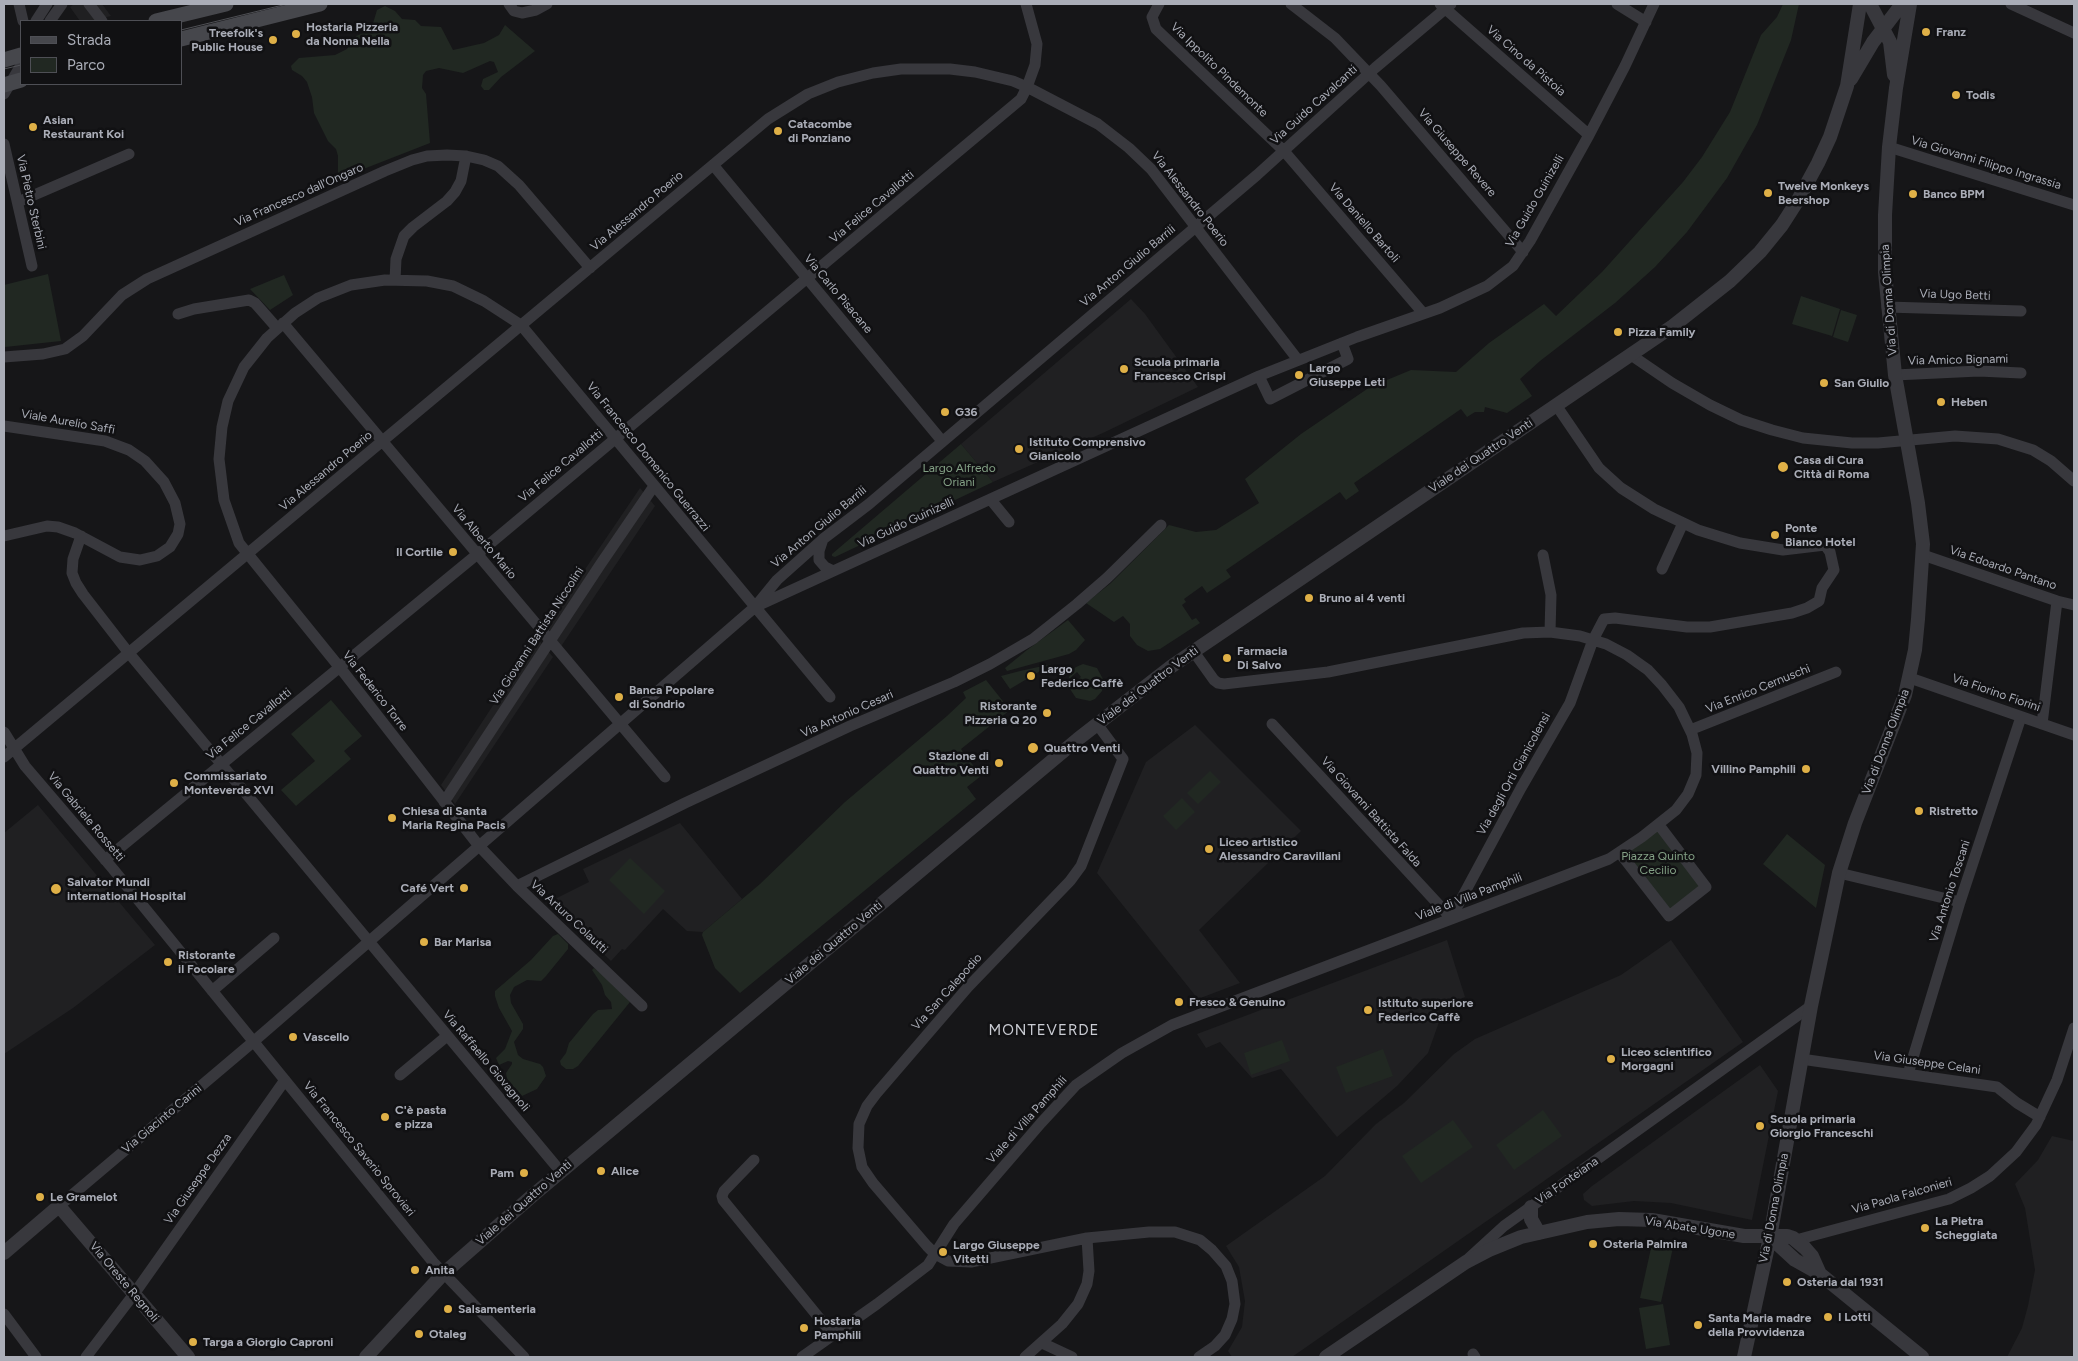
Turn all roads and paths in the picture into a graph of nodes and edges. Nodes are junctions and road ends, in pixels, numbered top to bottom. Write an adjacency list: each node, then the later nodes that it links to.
1 (19, 4): 20 (street)
2 (47, 4): 21 (street)
3 (62, 4): 22 (street)
4 (89, 4): 23 (street)
5 (226, 4): 24 (main road)
6 (320, 4): 28 (main road)
7 (509, 4): 8 (street)
8 (546, 4)
9 (1026, 4): 36 (street, Via Felice Cavallotti)
10 (1159, 4): 41 (street, Via Ippolito Pindemonte)
11 (1291, 4): 33 (street, Via Giuseppe Revere)
12 (1617, 4): 25 (street)
13 (1654, 4): 25 (street, Via Guido Guinizelli)
14 (1860, 4): 35 (street)
15 (1870, 4): 26 (street)
16 (1902, 4): 26 (street)
17 (1910, 4): 37 (street)
18 (2011, 4): 27 (street)
19 (1445, 5): 33 (street, Via Guido Cavalcanti); 38 (street, Via Cino da Pistoia)
20 (23, 20)
21 (37, 20)
22 (51, 20)
23 (101, 20)
24 (160, 20)
25 (1646, 22): 38 (street, Via Guido Guinizelli)
26 (1883, 28): 30 (street); 32 (street)
27 (2074, 33)
28 (182, 39)
29 (20, 47): 31 (street)
30 (1864, 56): 32 (street); 35 (street)
31 (14, 60): 34 (street)
32 (1893, 63): 37 (street)
33 (1369, 74): 41 (street, Via Guido Cavalcanti); 48 (street, Via Giuseppe Revere)
34 (10, 85)
35 (1846, 86): 60 (street, Viale dei Quattro Venti)
36 (1027, 87): 44 (street, Via Alessandro Poerio); 47 (street, Via Alessandro Poerio); 51 (street, Via Felice Cavallotti)
37 (1896, 88): 40 (street, Via di Donna Olimpia)
38 (1589, 135): 48 (street, Via Guido Guinizelli)
39 (4, 144): 45 (street, Via Pietro Sterbini)
40 (1888, 147): 46 (street, Via Giovanni Filippo Ingrassia); 53 (street, Via di Donna Olimpia)
41 (1284, 151): 47 (street, Via Guido Cavalcanti); 55 (street, Via Daniello Bartoli)
42 (129, 154): 45 (street)
43 (466, 156): 50 (street, Via Francesco dall'Ongaro); 52 (street); 61 (street, Via Francesco dall'Ongaro)
44 (714, 166): 50 (street, Via Alessandro Poerio); 51 (street, Via Carlo Pisacane)
45 (18, 202): 49 (street, Via Pietro Sterbini)
46 (2074, 205)
47 (1196, 227): 62 (street, Via Alessandro Poerio); 69 (street, Via Anton Giulio Barrili)
48 (1523, 252): 55 (street, Via Guido Guinizelli)
49 (32, 266)
50 (590, 268): 57 (street, Via Alessandro Poerio)
51 (808, 279): 68 (street, Via Felice Cavallotti); 69 (street, Via Carlo Pisacane)
52 (395, 280): 57 (street, Via Francesco Domenico Guerrazzi); 58 (street, Via Francesco Domenico Guerrazzi)
53 (1887, 307): 54 (street, Via Ugo Betti); 64 (street, Via di Donna Olimpia)
54 (2021, 310)
55 (1423, 313): 59 (street, Via Guido Guinizelli)
56 (178, 314): 58 (street, Via Alberto Mario)
57 (521, 324): 68 (street, Via Francesco Domenico Guerrazzi); 71 (street, Via Alessandro Poerio)
58 (280, 326): 71 (street, Via Alberto Mario); 81 (street, Via Federico Torre)
59 (1342, 343): 62 (street); 65 (street)
60 (1631, 354): 66 (street, Viale dei Quattro Venti); 70 (street)
61 (4, 356)
62 (1298, 360): 65 (street)
63 (2021, 373): 64 (street, Via Amico Bignami)
64 (1894, 375): 70 (street, Via di Donna Olimpia)
65 (1259, 376): 74 (street, Via Guido Guinizelli)
66 (1556, 405): 76 (street); 94 (street, Viale dei Quattro Venti)
67 (4, 426): 79 (street, Viale Aurelio Saffi)
68 (615, 438): 73 (street, Via Francesco Domenico Guerrazzi); 82 (street, Via Felice Cavallotti)
69 (942, 441): 80 (street, Via Anton Giulio Barrili)
70 (1907, 441): 72 (street); 84 (street, Via di Donna Olimpia)
71 (382, 442): 81 (street, Via Alessandro Poerio); 82 (street, Via Alberto Mario)
72 (2074, 481)
73 (654, 486): 89 (street, Via Francesco Domenico Guerrazzi); 92 (street, Via Giovanni Battista Niccolini)
74 (991, 500): 75 (street); 86 (street, Via Guido Guinizelli)
75 (1009, 522)
76 (1683, 523): 85 (street); 91 (street, Via degli Orti Gianicolensi)
77 (1161, 525): 117 (street, Via Antonio Cesari)
78 (4, 536): 79 (street, Viale Aurelio Saffi)
79 (81, 536): 93 (street, Via Raffaello Giovagnoli)
80 (823, 539): 86 (street); 89 (street, Via Anton Giulio Barrili)
81 (247, 555): 93 (street, Via Alessandro Poerio); 95 (street, Via Federico Torre)
82 (476, 555): 92 (street, Via Alberto Mario); 95 (street, Via Felice Cavallotti)
83 (1543, 555): 90 (street)
84 (1923, 555): 87 (street, Via Edoardo Pantano); 97 (street, Via di Donna Olimpia)
85 (1662, 569)
86 (833, 571): 89 (street, Via Guido Guinizelli)
87 (2057, 601): 88 (street, Via Edoardo Pantano); 103 (street)
88 (2074, 605)
89 (755, 607): 98 (street, Via Francesco Domenico Guerrazzi); 100 (street, Via Anton Giulio Barrili)
90 (1550, 632): 91 (street, Viale di Villa Pamphili); 94 (street, Viale di Villa Pamphili)
91 (1593, 640): 104 (street, Viale di Villa Pamphili); 119 (street, Via degli Orti Gianicolensi)
92 (549, 642): 100 (street, Via Alberto Mario); 111 (street, Via Giovanni Battista Niccolini)
93 (128, 652): 107 (street, Via Alessandro Poerio); 109 (street, Via Raffaello Giovagnoli)
94 (1194, 652): 101 (street, Viale dei Quattro Venti)
95 (340, 668): 109 (street, Via Felice Cavallotti); 111 (street, Via Federico Torre)
96 (1836, 672): 104 (street, Via Enrico Cernuschi)
97 (1910, 678): 99 (street, Via Fiorino Fiorini); 116 (street, Via di Donna Olimpia)
98 (830, 697)
99 (2021, 717): 103 (street, Via Fiorino Fiorini); 118 (street, Via Antonio Toscani)
100 (619, 724): 110 (street, Via Alberto Mario); 113 (street, Via Anton Giulio Barrili)
101 (1097, 724): 134 (street, Viale dei Quattro Venti); 142 (street, Via San Calepodio)
102 (1272, 724): 119 (street, Via Giovanni Battista Falda)
103 (2042, 724): 106 (street, Via Fiorino Fiorini)
104 (1690, 730): 112 (street, Viale di Villa Pamphili)
105 (4, 732): 107 (street, Via Gabriele Rossetti)
106 (2074, 735)
107 (13, 749): 108 (street, Via Alessandro Poerio); 115 (street, Via Gabriele Rossetti)
108 (4, 757)
109 (222, 764): 115 (street, Via Felice Cavallotti); 121 (street, Via Raffaello Giovagnoli)
110 (665, 777)
111 (444, 802): 113 (street, Via Federico Torre)
112 (1659, 825): 114 (street, Viale di Villa Pamphili); 114 (street)
113 (479, 846): 117 (street, Via Arturo Colautti); 121 (street, Via Anton Giulio Barrili)
114 (1620, 853): 119 (street, Viale di Villa Pamphili)
115 (106, 860): 122 (street, Via Gabriele Rossetti)
116 (1839, 873): 118 (street); 124 (street, Via di Donna Olimpia)
117 (517, 886): 123 (street, Via Arturo Colautti)
118 (1960, 902): 129 (street, Via Antonio Toscani)
119 (1451, 918): 142 (street, Viale di Villa Pamphili)
120 (274, 938): 122 (street)
121 (368, 940): 126 (street, Via Raffaello Giovagnoli); 127 (street, Via Giacinto Carini)
122 (212, 991): 127 (street, Via Gabriele Rossetti)
123 (642, 1006)
124 (1811, 1006): 128 (street, Via di Donna Olimpia); 136 (street, Via Fonteiana)
125 (2074, 1028): 132 (street, Via Paola Falconieri)
126 (447, 1036): 130 (street); 134 (street, Via Raffaello Giovagnoli)
127 (253, 1042): 131 (street, Via Francesco Saverio Sprovieri); 135 (street, Via Giacinto Carini)
128 (1801, 1059): 129 (street, Via Giuseppe Celani); 138 (street, Via di Donna Olimpia)
129 (1908, 1074): 132 (street, Via Giuseppe Celani)
130 (400, 1075)
131 (285, 1080): 144 (street, Via Francesco Saverio Sprovieri); 146 (street, Via Giuseppe Dezza)
132 (2040, 1117): 140 (street, Via Paola Falconieri)
133 (754, 1160): 148 (street)
134 (561, 1172): 144 (street, Viale dei Quattro Venti)
135 (59, 1206): 141 (street, Via Giacinto Carini); 146 (street, Via Oreste Regnoli)
136 (1531, 1207): 137 (street); 143 (street, Via Fonteiana)
137 (1539, 1232): 138 (street, Via Abate Ugone); 143 (street, Via Abate Ugone)
138 (1770, 1237): 140 (street, Via Abate Ugone); 145 (street); 160 (street, Via di Donna Olimpia)
139 (1087, 1238): 142 (street); 149 (street); 158 (street)
140 (1796, 1240): 145 (street)
141 (4, 1253)
142 (935, 1254): 148 (street, Viale di Villa Pamphili)
143 (1466, 1262): 159 (street, Via Fonteiana)
144 (443, 1274): 153 (street, Viale dei Quattro Venti); 154 (street, Via Francesco Saverio Sprovieri)
145 (1820, 1274): 161 (street)
146 (134, 1294): 151 (street, Via Giuseppe Dezza); 152 (street, Via Oreste Regnoli)
147 (4, 1314): 150 (street)
148 (833, 1336): 155 (street, Viale di Villa Pamphili)
149 (1042, 1343): 156 (street); 157 (street)
150 (36, 1357)
151 (86, 1357)
152 (188, 1357)
153 (366, 1357)
154 (524, 1357)
155 (802, 1357)
156 (1025, 1357)
157 (1072, 1357)
158 (1199, 1357)
159 (1326, 1357)
160 (1744, 1357)
161 (1922, 1357)

